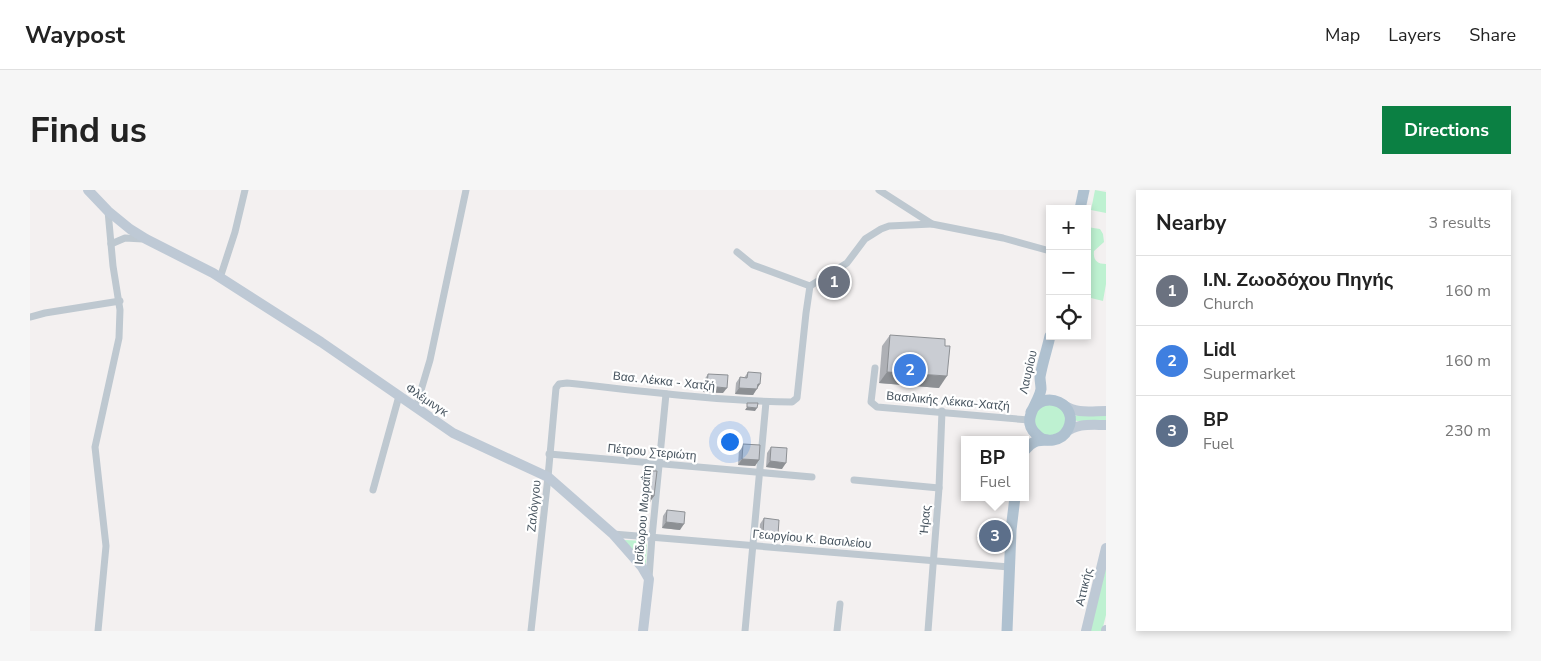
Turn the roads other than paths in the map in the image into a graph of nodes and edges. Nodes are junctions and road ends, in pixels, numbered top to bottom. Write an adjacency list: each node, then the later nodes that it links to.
1 (88, 190): 7 (street, Φλέμινγκ)
2 (245, 190): 13 (street)
3 (466, 190): 25 (street)
4 (879, 190): 8 (street)
5 (1084, 190): 6 (main road)
6 (1081, 205)
7 (108, 211): 9 (street, Φλέμινγκ); 10 (street)
8 (932, 224): 11 (street); 14 (street)
9 (146, 239): 10 (street); 13 (street, Φλέμινγκ)
10 (111, 244): 15 (street)
11 (1046, 250)
12 (737, 252): 14 (street)
13 (220, 278): 22 (street, Φλέμινγκ)
14 (810, 286): 23 (street, Βασ. Λέκκα - Χατζή)
15 (120, 302): 16 (street); 51 (street)
16 (30, 317)
17 (1049, 340): 18 (main road, Λαυρίου)
18 (1043, 366): 24 (main road); 28 (main road, Λαυρίου)
19 (874, 368): 27 (street, Βασιλικής Λέκκα-Χατζή)
20 (559, 384): 21 (street, Βασ. Λέκκα - Χατζή); 34 (street, Ζαλόγγου)
21 (666, 394): 23 (street, Βασ. Λέκκα - Χατζή); 35 (street, Ισίδωρου Μωραΐτη)
22 (399, 396): 25 (street, Φλέμινγκ); 41 (street)
23 (766, 402): 36 (street)
24 (1058, 402): 26 (street); 28 (main road, Λαυρίου); 30 (main road)
25 (416, 407): 37 (street, Φλέμινγκ)
26 (1106, 411)
27 (942, 412): 28 (street, Βασιλικής Λέκκα-Χατζή); 40 (street, Ήρας)
28 (1030, 419): 31 (main road); 32 (main road)
29 (1106, 425): 30 (street)
30 (1065, 433): 32 (main road)
31 (1026, 436)
32 (1049, 440): 33 (main road)
33 (1029, 445)
34 (550, 454): 35 (street, Πέτρου Στεριώτη); 37 (street, Ζαλόγγου)
35 (659, 464): 36 (street, Πέτρου Στεριώτη); 44 (street, Ισίδωρου Μωραΐτη)
36 (758, 473): 38 (street, Πέτρου Στεριώτη); 45 (street)
37 (548, 477): 43 (street, Φλέμινγκ); 52 (street, Ζαλόγγου)
38 (812, 477)
39 (854, 480): 40 (street)
40 (939, 488): 47 (street, Ήρας)
41 (373, 490)
42 (1015, 501): 48 (main road)
43 (613, 534): 44 (street, Γεωργίου Κ. Βασιλείου); 49 (street, Φλέμινγκ)
44 (652, 537): 45 (street, Γεωργίου Κ. Βασιλείου); 49 (street, Ισίδωρου Μωραΐτη)
45 (752, 545): 47 (street, Γεωργίου Κ. Βασιλείου); 54 (street)
46 (1106, 548): 58 (street, Αττικής)
47 (932, 560): 48 (street, Γεωργίου Κ. Βασιλείου); 56 (street, Ήρας)
48 (1009, 567): 57 (main road)
49 (649, 579): 53 (street)
50 (840, 604): 55 (street)
51 (98, 631)
52 (531, 631)
53 (643, 631)
54 (745, 631)
55 (837, 631)
56 (928, 631)
57 (1007, 631)
58 (1086, 631)

